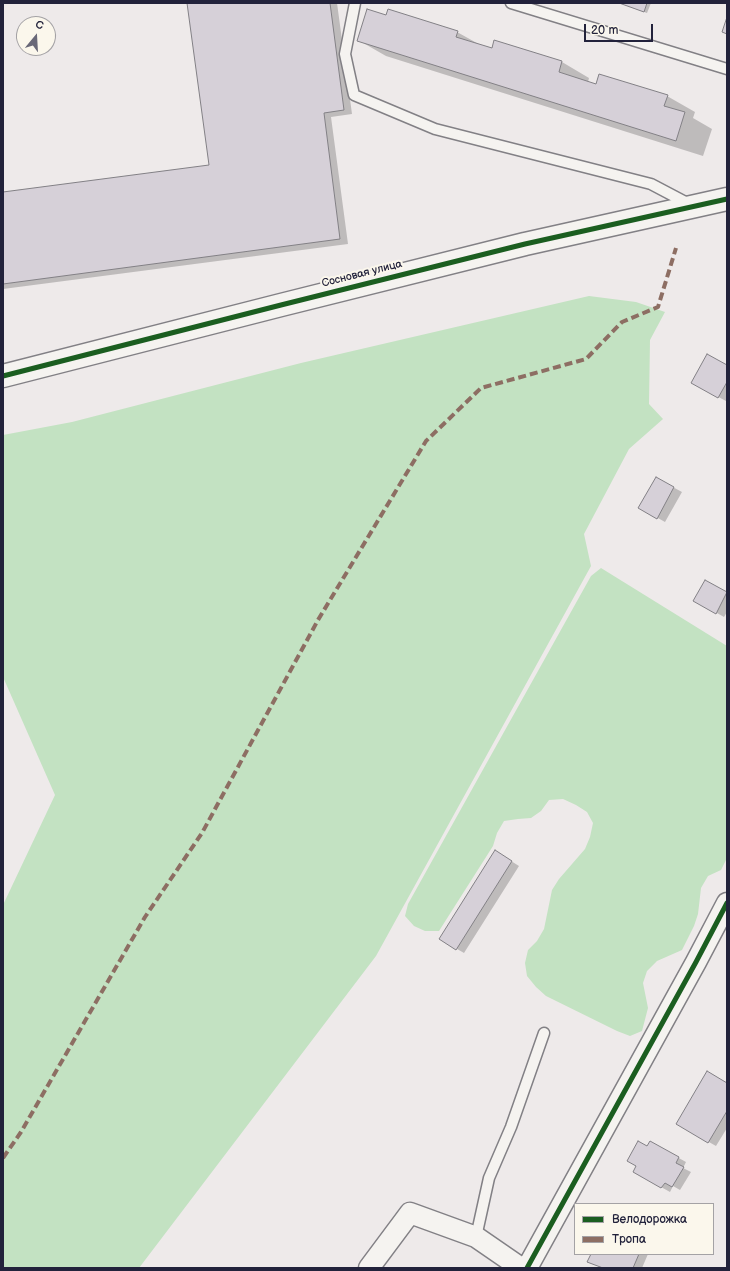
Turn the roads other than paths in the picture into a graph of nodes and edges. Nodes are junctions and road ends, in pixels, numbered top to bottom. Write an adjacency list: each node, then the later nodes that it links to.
1 (356, 3): 5 (lane)
2 (511, 3): 3 (lane)
3 (727, 69)
4 (727, 199): 5 (street, Сосновая улица)
5 (693, 207): 6 (street, Сосновая улица)
6 (3, 376)
7 (727, 903): 12 (street)
8 (544, 1033): 9 (lane)
9 (476, 1237): 10 (street); 11 (street)
10 (369, 1268)
11 (521, 1268)
12 (527, 1268)

